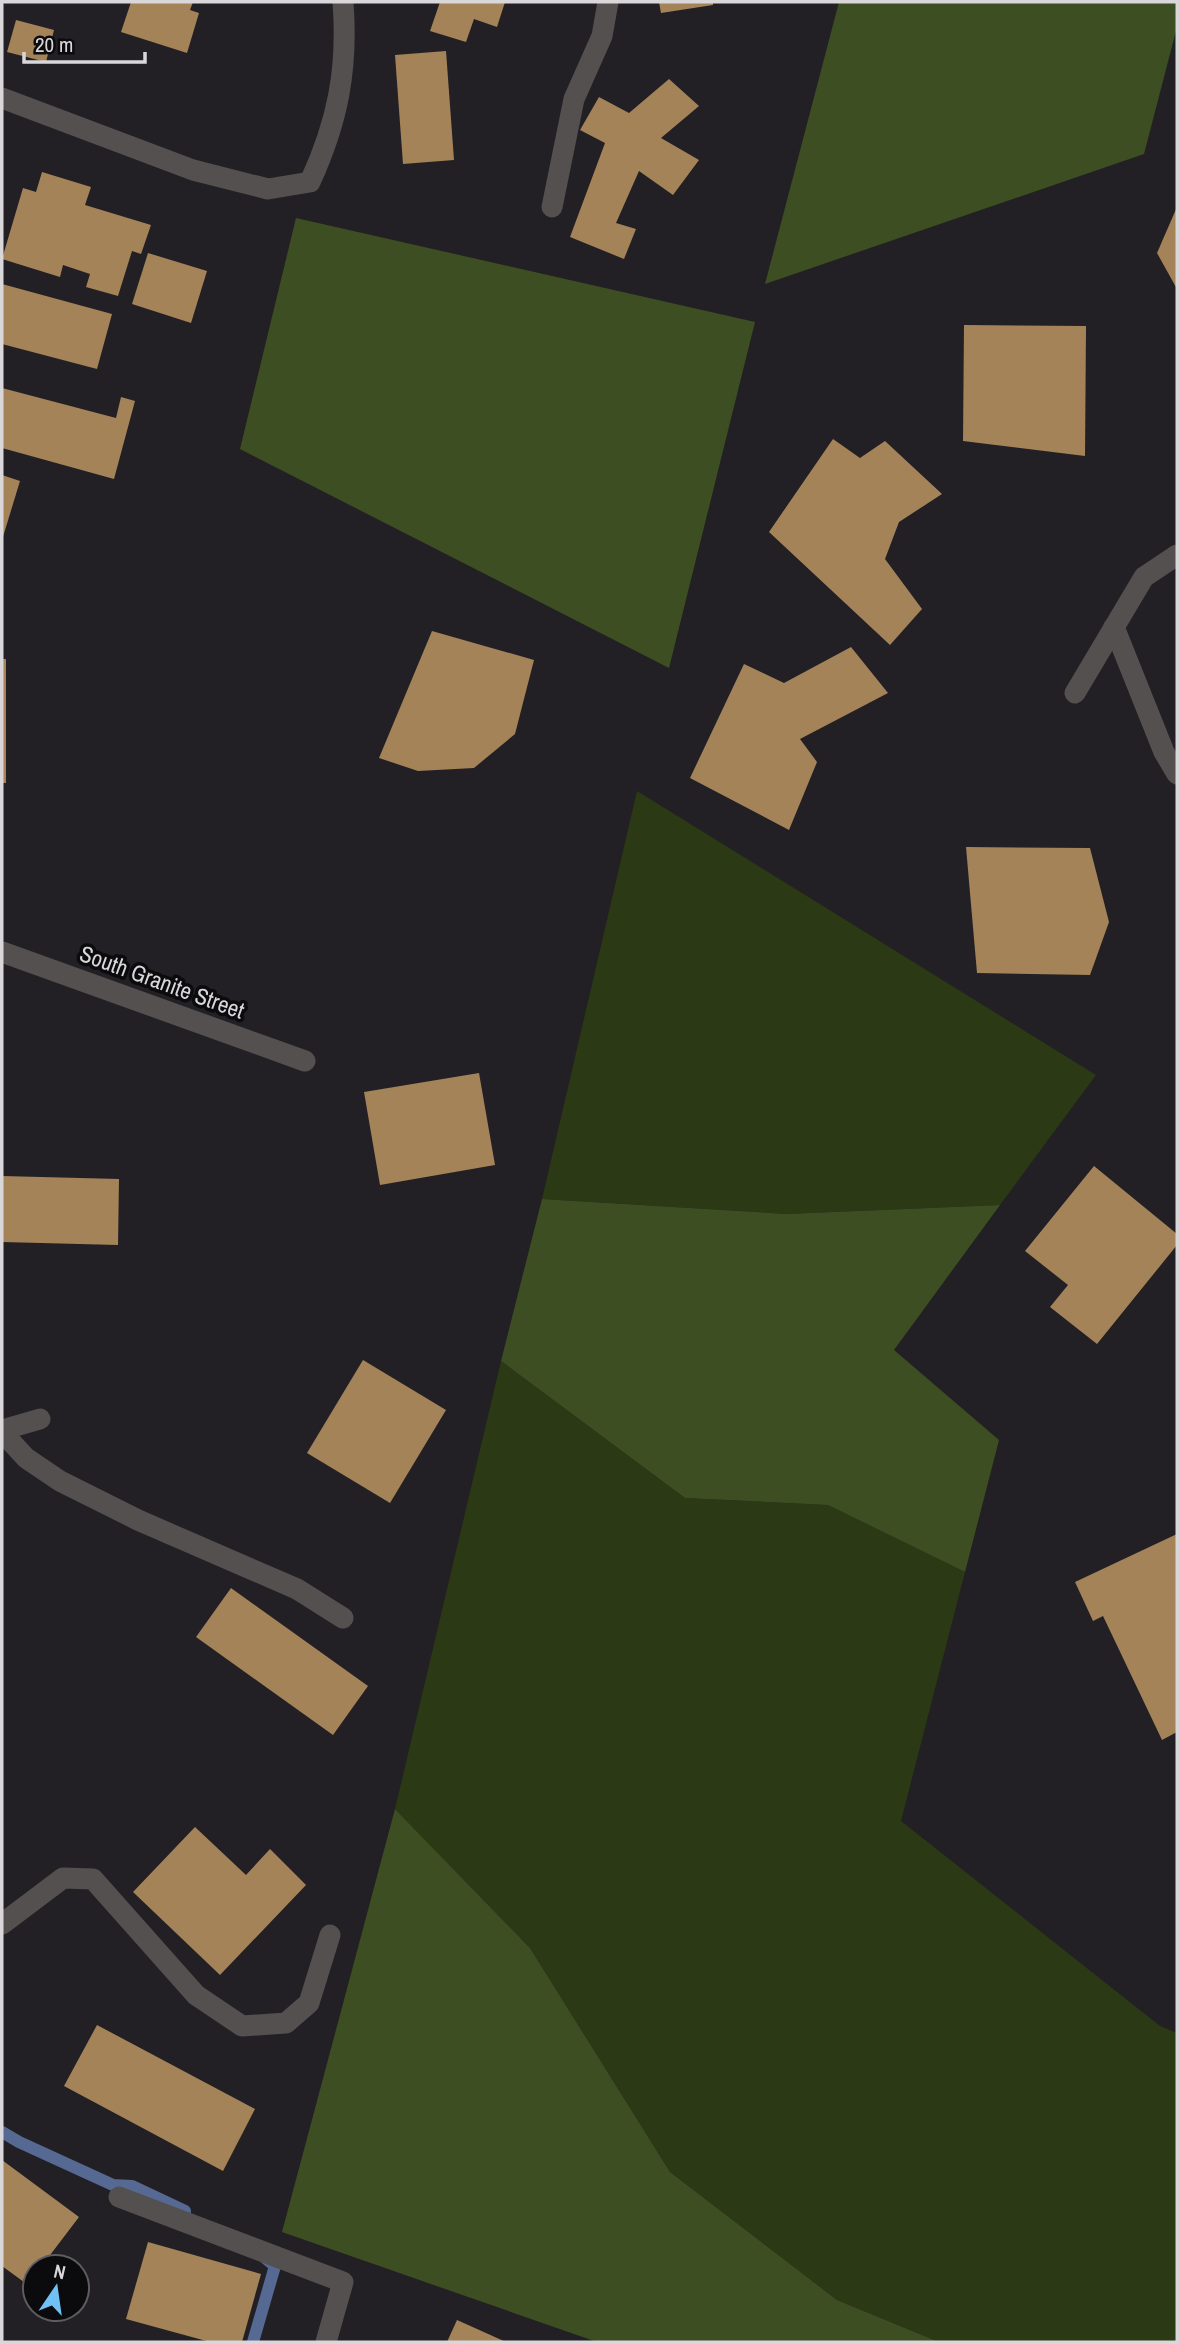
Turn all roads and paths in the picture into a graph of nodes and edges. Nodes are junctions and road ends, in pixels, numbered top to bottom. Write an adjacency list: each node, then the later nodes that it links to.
1 (343, 2): 3 (street)
2 (608, 2): 4 (street)
3 (2, 98)
4 (552, 207)
5 (1177, 555): 6 (street)
6 (1114, 627): 7 (street); 8 (street)
7 (1075, 693)
8 (1177, 774)
9 (2, 952): 10 (street, South Granite Street)
10 (305, 1061)
11 (40, 1419): 12 (street)
12 (2, 1431): 13 (street)
13 (343, 1618)
14 (2, 1924): 15 (street)
15 (330, 1935)
16 (120, 2197): 17 (street)
17 (326, 2342)

